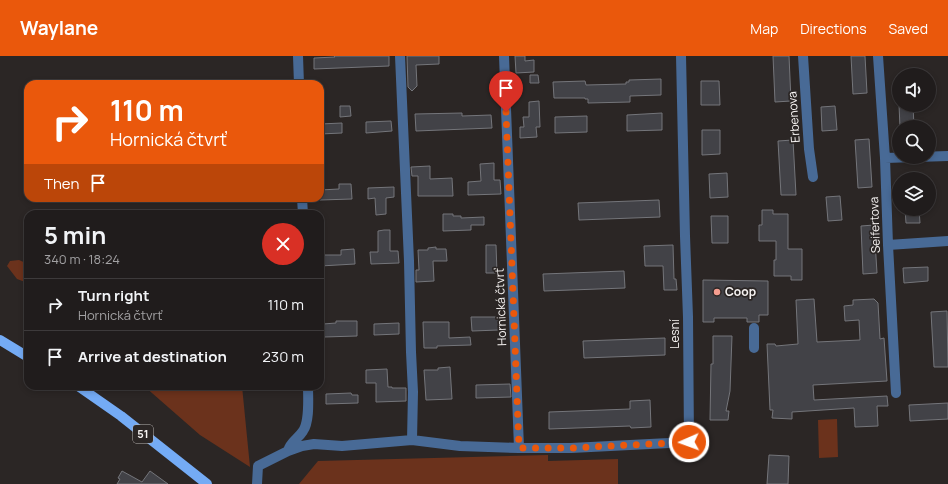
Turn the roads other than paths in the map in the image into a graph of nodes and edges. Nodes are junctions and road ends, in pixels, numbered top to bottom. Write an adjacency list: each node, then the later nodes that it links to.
1 (298, 56): 7 (street)
2 (400, 56): 21 (street)
3 (504, 56): 23 (street, Hornická čtvrť)
4 (681, 56): 23 (street, Lesní)
5 (803, 56): 10 (street, Erbenova)
6 (878, 56): 9 (street, Seifertova)
7 (299, 80)
8 (948, 156): 9 (street)
9 (885, 158): 12 (street, Seifertova)
10 (813, 177)
11 (948, 241): 12 (street)
12 (888, 245): 19 (street, Seifertova)
13 (754, 328): 15 (street)
14 (0, 340): 16 (main road)
15 (754, 348)
16 (24, 355)
17 (84, 390): 25 (main road, 51)
18 (308, 390): 20 (street)
19 (896, 393)
20 (304, 430): 22 (street); 24 (street)
21 (412, 440): 22 (street); 23 (street)
22 (314, 444): 24 (street)
23 (519, 448)
24 (288, 451): 26 (street)
25 (207, 484)
26 (257, 484)

